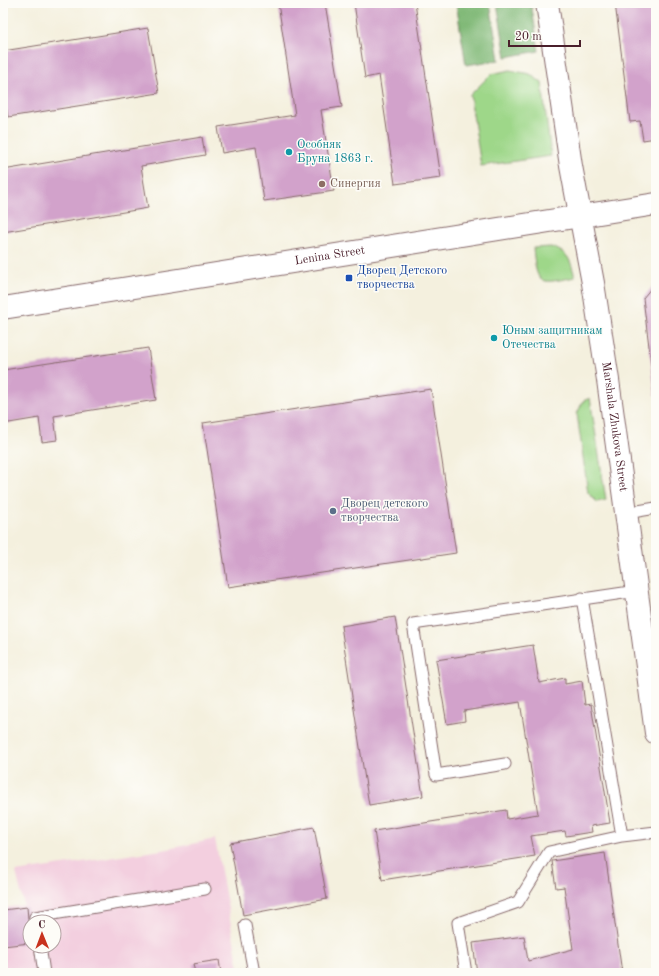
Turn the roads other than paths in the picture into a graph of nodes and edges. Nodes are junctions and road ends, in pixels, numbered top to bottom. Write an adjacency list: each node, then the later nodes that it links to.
1 (548, 3): 3 (street, Marshala Zhukova Street)
2 (656, 204): 3 (street, Lenina Street)
3 (581, 216): 4 (street, Lenina Street); 6 (street, Marshala Zhukova Street)
4 (3, 308)
5 (656, 508): 6 (lane)
6 (626, 513): 7 (street, Marshala Zhukova Street)
7 (637, 591): 8 (lane); 9 (street, Marshala Zhukova Street)
8 (582, 598): 10 (lane); 12 (lane)
9 (656, 733)
10 (505, 764)
11 (656, 832): 12 (lane)
12 (622, 836): 19 (lane)
13 (205, 888): 14 (lane)
14 (53, 914)
15 (246, 925): 18 (lane)
16 (41, 954): 17 (lane)
17 (44, 973)
18 (254, 973)
19 (466, 973)

